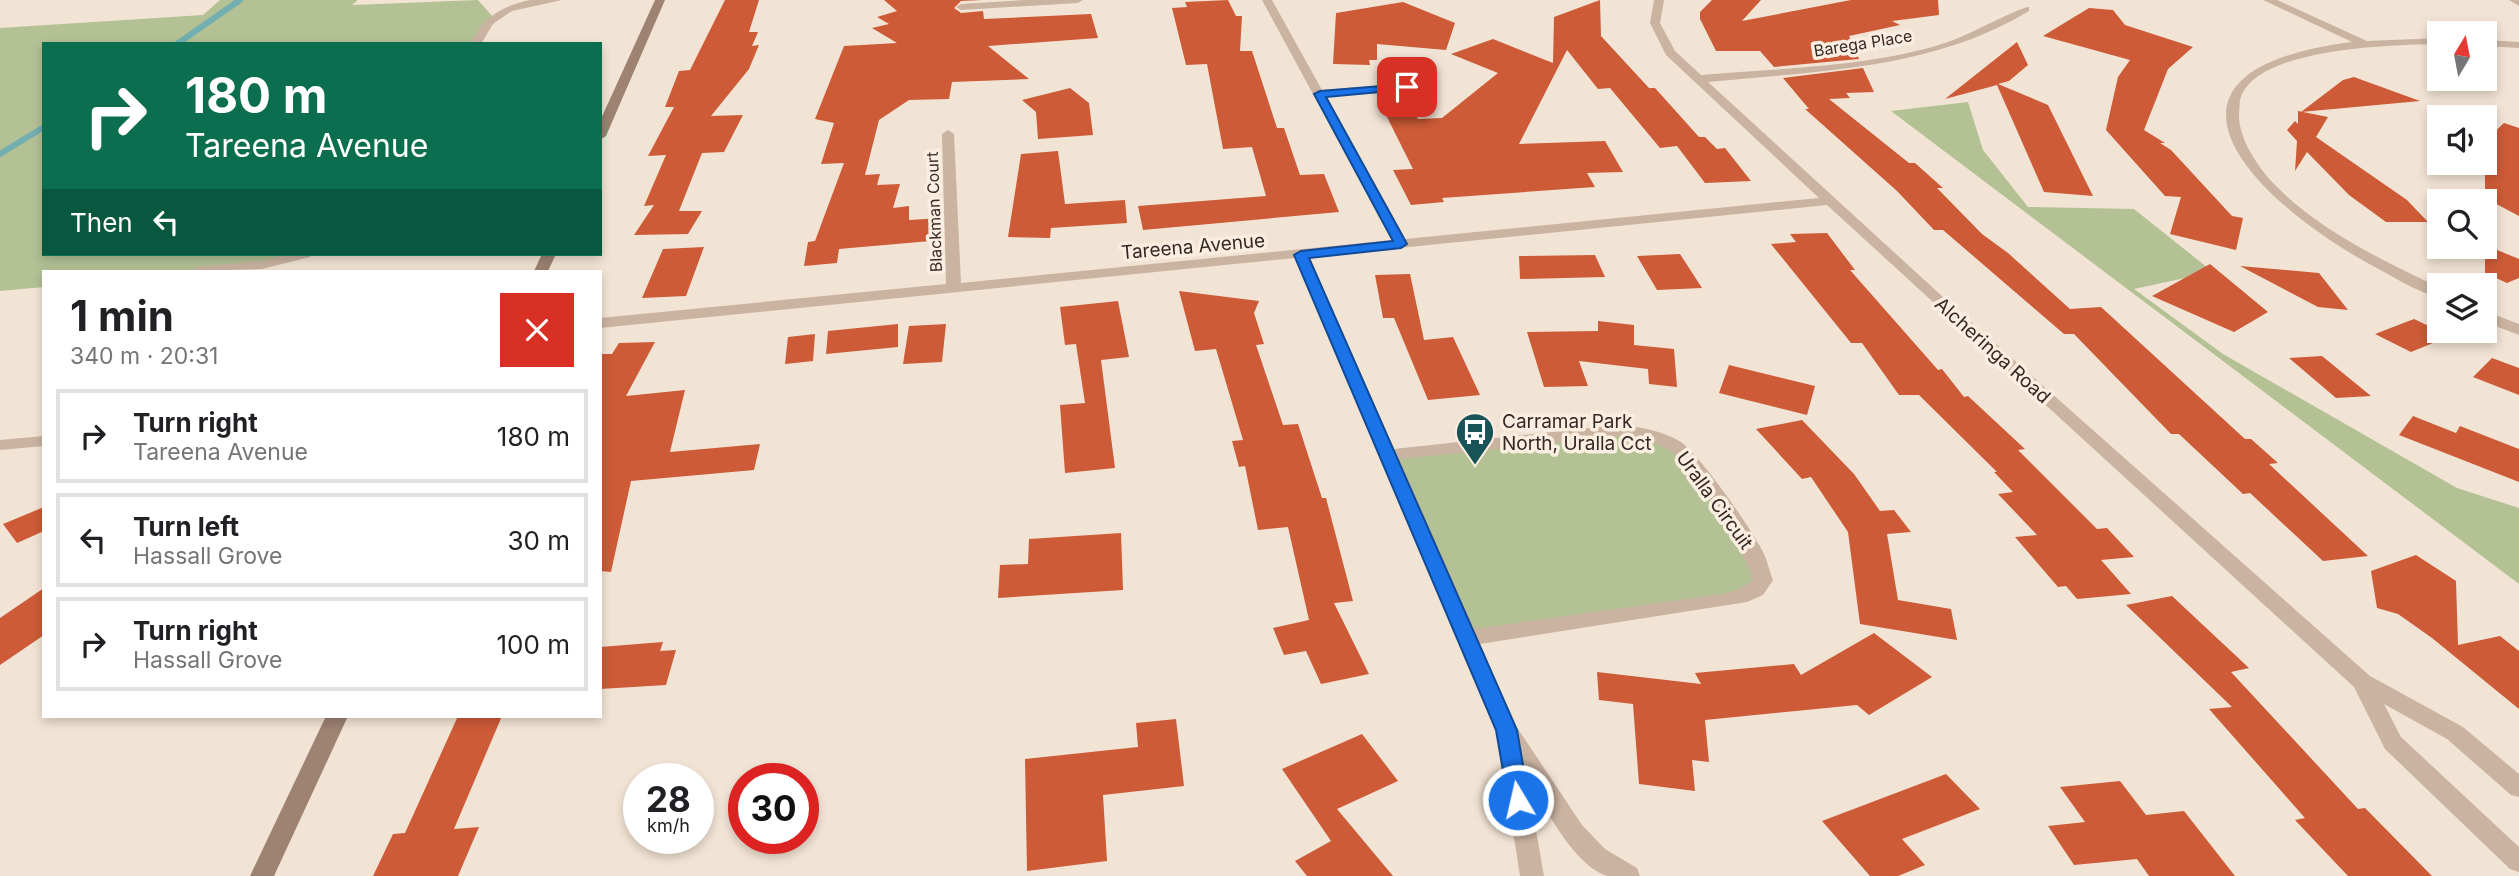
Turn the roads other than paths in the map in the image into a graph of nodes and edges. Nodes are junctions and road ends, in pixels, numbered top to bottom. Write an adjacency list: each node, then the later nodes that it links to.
1 (557, 0): 12 (street)
2 (660, 0): 19 (main road)
3 (1077, 0): 9 (street)
4 (1267, 0): 18 (street)
5 (1659, 0): 16 (street, Alcheringa Road)
6 (2268, 0): 13 (street)
7 (2514, 0): 8 (street)
8 (2519, 3)
9 (961, 8)
10 (2025, 9): 16 (street, Barega Place)
11 (2427, 41): 13 (street)
12 (476, 42)
13 (2363, 43): 26 (street)
14 (2497, 44): 15 (street)
15 (2519, 45)
16 (1697, 79): 21 (street, Alcheringa Road)
17 (1407, 87): 18 (street)
18 (1320, 94): 22 (street)
19 (602, 131)
20 (948, 134): 27 (street, Blackman Court)
21 (1831, 201): 22 (street, Tareena Avenue); 35 (street, Alcheringa Road)
22 (1401, 244): 23 (street, Tareena Avenue)
23 (1301, 255): 27 (street, Tareena Avenue); 33 (street)
24 (297, 256): 25 (street)
25 (208, 270)
26 (2427, 288)
27 (954, 289): 29 (street, Tareena Avenue)
28 (2497, 321): 30 (street)
29 (602, 323)
30 (2519, 330)
31 (42, 441): 32 (street)
32 (0, 446)
33 (1388, 456): 34 (street); 34 (street, Uralla Circuit)
34 (1466, 638): 37 (street)
35 (2362, 682): 38 (street, Alcheringa Road); 39 (street, Alcheringa Road)
36 (336, 718): 40 (main road)
37 (1507, 730): 41 (street); 42 (street)
38 (2519, 788)
39 (2519, 862)
40 (262, 876)
41 (1532, 876)
42 (1628, 876)

